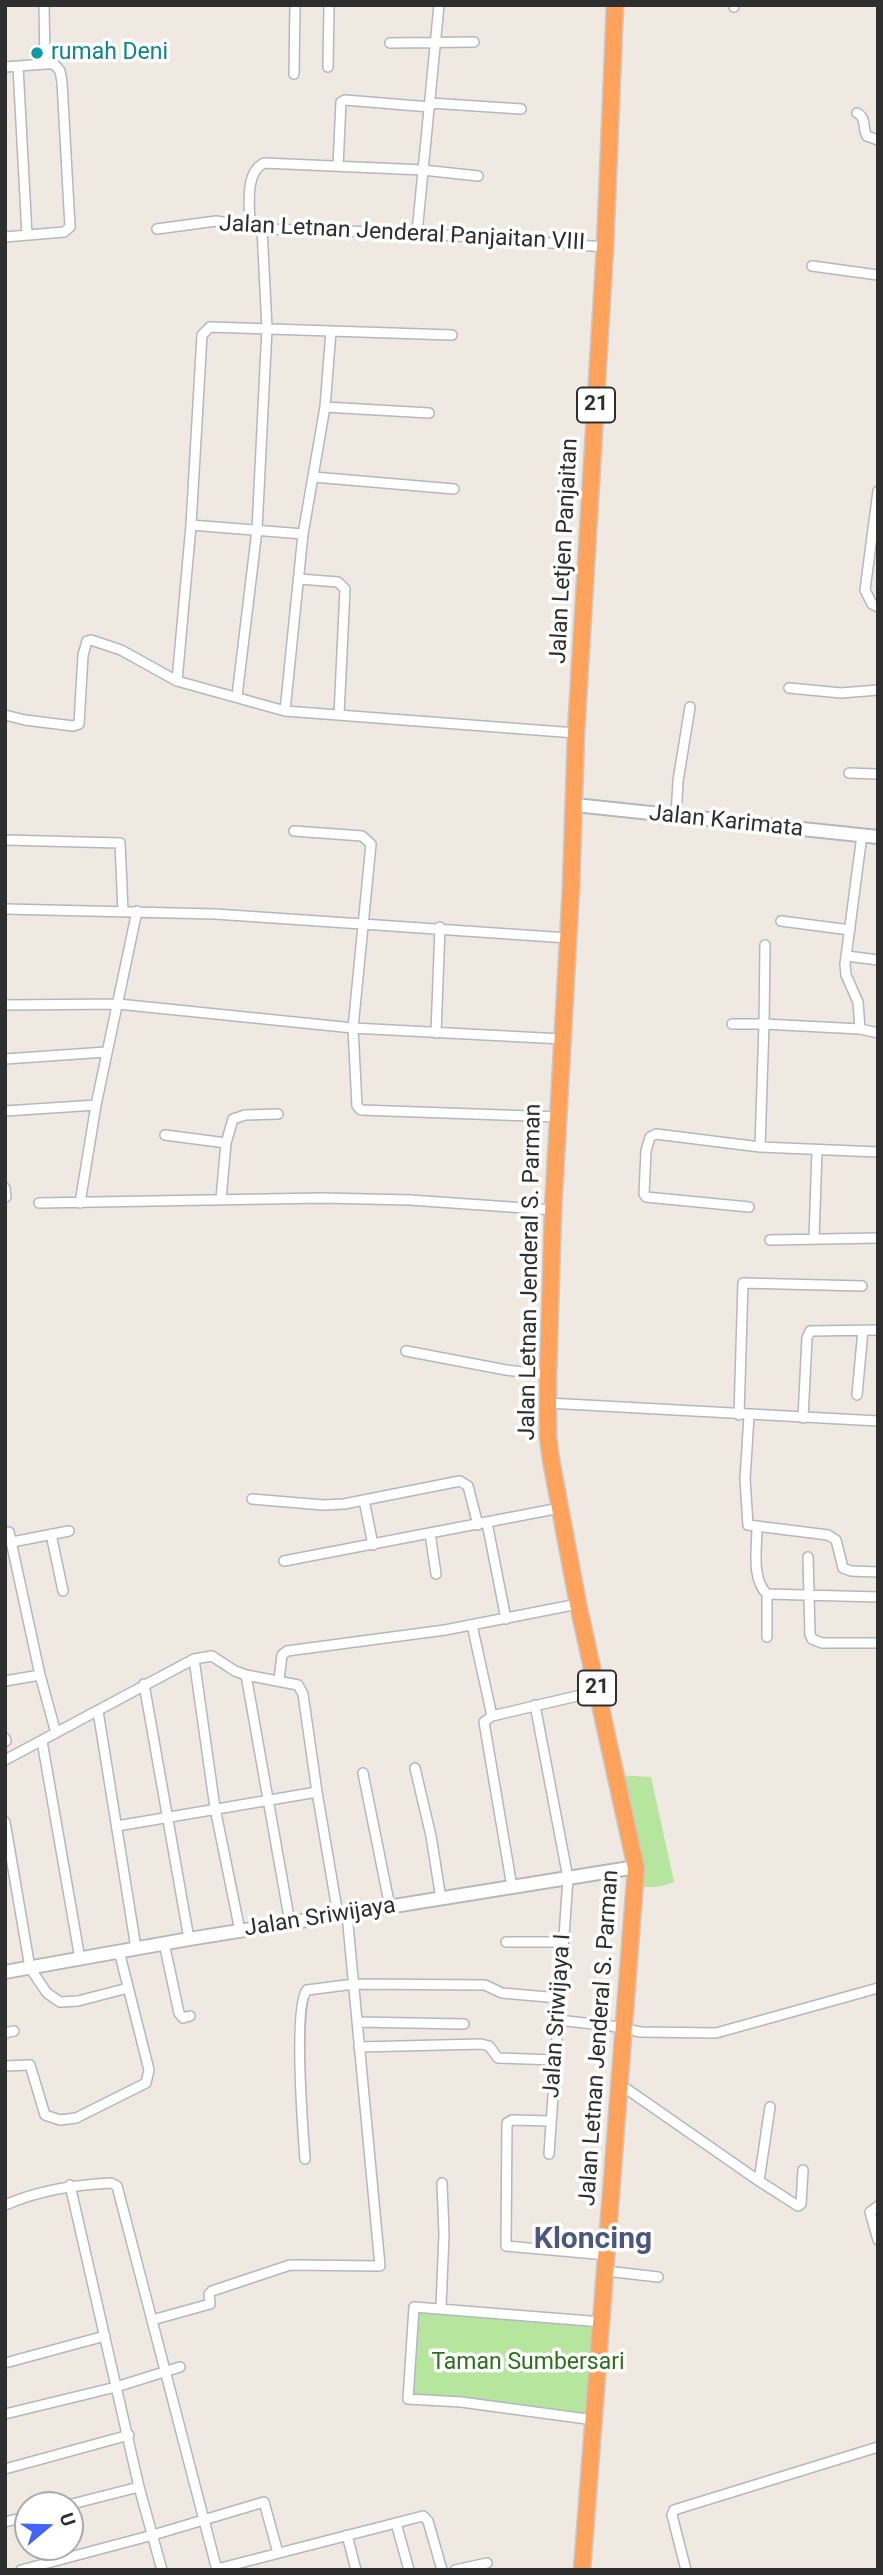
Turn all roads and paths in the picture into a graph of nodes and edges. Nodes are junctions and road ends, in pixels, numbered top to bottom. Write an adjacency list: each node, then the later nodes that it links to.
1 (44, 5): 9 (street)
2 (295, 5): 13 (street)
3 (329, 5): 12 (street)
4 (439, 5): 8 (street)
5 (615, 5): 27 (highway, Jalan Letjen Panjaitan / 21)
6 (474, 42): 8 (street)
7 (390, 43): 8 (street)
8 (436, 43): 14 (street)
9 (44, 64): 10 (street); 25 (street)
10 (18, 66): 11 (street); 25 (street)
11 (5, 67)
12 (328, 67)
13 (294, 74)
14 (430, 105): 15 (street); 18 (street); 19 (street)
15 (521, 109)
16 (857, 113): 17 (street)
17 (878, 140)
18 (338, 166): 19 (street); 21 (street)
19 (423, 170): 20 (street); 24 (street)
20 (478, 176)
21 (250, 227): 22 (street, Jalan Letnan Jenderal Panjaitan VIII); 23 (street, Jalan Letnan Jenderal Panjaitan VIII)
22 (157, 229)
23 (262, 229): 24 (street, Jalan Letnan Jenderal Panjaitan VIII); 30 (street)
24 (417, 233): 27 (street, Jalan Letnan Jenderal Panjaitan VIII)
25 (27, 235): 26 (street)
26 (5, 237)
27 (605, 247): 52 (highway, Jalan Letjen Panjaitan / 21)
28 (812, 266): 29 (street)
29 (878, 275)
30 (267, 328): 31 (street); 39 (street); 40 (street)
31 (331, 331): 32 (street); 33 (street)
32 (452, 335)
33 (325, 407): 34 (street); 35 (street)
34 (429, 413)
35 (314, 477): 36 (street); 41 (street)
36 (454, 489)
37 (878, 491): 38 (street)
38 (876, 517): 43 (street)
39 (191, 525): 40 (street); 44 (street)
40 (257, 530): 41 (street); 47 (street)
41 (303, 534): 42 (street)
42 (299, 579): 49 (street); 51 (street)
43 (878, 607)
44 (177, 681): 47 (street); 50 (street)
45 (789, 688): 46 (street)
46 (878, 690)
47 (237, 696): 49 (street)
48 (690, 708): 56 (street)
49 (285, 710): 51 (street)
50 (5, 715)
51 (339, 715): 52 (street)
52 (576, 733): 55 (highway, Jalan Letjen Panjaitan / 21)
53 (849, 773): 54 (street)
54 (878, 774)
55 (575, 805): 56 (street, Jalan Karimata); 68 (highway, Jalan Letnan Jenderal S. Parman / 21)
56 (676, 817): 58 (street, Jalan Karimata)
57 (294, 831): 65 (street)
58 (862, 835): 59 (street, Jalan Karimata); 67 (street)
59 (878, 837)
60 (5, 840): 62 (street)
61 (5, 909): 62 (street)
62 (123, 911): 63 (street)
63 (137, 911): 65 (street); 72 (street)
64 (781, 921): 67 (street)
65 (361, 922): 66 (street); 76 (street)
66 (440, 928): 68 (street); 79 (street)
67 (850, 930): 70 (street)
68 (568, 938): 80 (highway, Jalan Letnan Jenderal S. Parman / 21)
69 (765, 945): 75 (street)
70 (847, 956): 71 (street); 77 (street)
71 (878, 960)
72 (118, 1004): 73 (street); 76 (street); 81 (street)
73 (5, 1005)
74 (732, 1024): 75 (street)
75 (764, 1024): 77 (street); 89 (street)
76 (353, 1028): 79 (street); 86 (street)
77 (860, 1029): 78 (street)
78 (878, 1032)
79 (436, 1033): 80 (street)
80 (562, 1039): 86 (highway, Jalan Letnan Jenderal S. Parman / 21)
81 (106, 1052): 82 (street); 83 (street)
82 (5, 1059)
83 (96, 1105): 84 (street); 96 (street)
84 (5, 1111)
85 (278, 1114): 88 (street)
86 (558, 1117): 98 (highway, Jalan Letnan Jenderal S. Parman / 21)
87 (165, 1135): 88 (street)
88 (226, 1143): 94 (street)
89 (760, 1147): 90 (street); 97 (street)
90 (817, 1150): 91 (street); 100 (street)
91 (878, 1152)
92 (5, 1188): 93 (street)
93 (6, 1198)
94 (221, 1199): 96 (street); 98 (street)
95 (39, 1203): 96 (street)
96 (80, 1203)
97 (749, 1208)
98 (553, 1210): 106 (highway, Jalan Letnan Jenderal S. Parman / 21)
99 (878, 1238): 100 (street)
100 (814, 1239): 101 (street)
101 (770, 1240)
102 (862, 1286): 109 (street)
103 (863, 1330): 104 (street); 107 (street); 110 (street)
104 (878, 1330)
105 (406, 1351): 106 (street)
106 (548, 1375): 108 (highway, Jalan Letnan Jenderal S. Parman / 21)
107 (857, 1395)
108 (548, 1403): 109 (street); 114 (highway, Jalan Letnan Jenderal S. Parman / 21)
109 (744, 1415): 110 (street); 116 (street)
110 (803, 1418): 111 (street)
111 (878, 1421)
112 (251, 1499): 113 (street)
113 (364, 1500): 115 (street); 122 (street)
114 (560, 1508): 115 (street); 131 (highway, Jalan Letnan Jenderal S. Parman / 21)
115 (482, 1524): 119 (street); 132 (street)
116 (757, 1527): 125 (street); 128 (street)
117 (69, 1531): 120 (street)
118 (9, 1532): 121 (street)
119 (430, 1533): 122 (street); 126 (street)
120 (51, 1534): 121 (street); 127 (street)
121 (12, 1542): 137 (street)
122 (373, 1545): 124 (street)
123 (808, 1556): 129 (street)
124 (284, 1561)
125 (878, 1572)
126 (436, 1574)
127 (63, 1591)
128 (767, 1594): 129 (street); 134 (street)
129 (810, 1594): 130 (street); 135 (street)
130 (878, 1597)
131 (578, 1604): 132 (street); 142 (highway, Jalan Letnan Jenderal S. Parman / 21)
132 (506, 1619): 133 (street)
133 (472, 1625): 139 (street); 145 (street)
134 (767, 1637)
135 (878, 1643)
136 (194, 1659): 138 (street); 141 (street); 153 (street)
137 (40, 1675): 140 (street); 146 (street)
138 (246, 1675): 139 (street); 152 (street)
139 (279, 1680): 151 (street)
140 (5, 1681)
141 (144, 1684): 144 (street); 154 (street)
142 (598, 1691): 143 (street); 157 (highway, Jalan Letnan Jenderal S. Parman / 21)
143 (535, 1705): 145 (street); 158 (street, Jalan Sriwijaya I)
144 (98, 1711): 146 (street); 156 (street)
145 (488, 1719): 159 (street)
146 (56, 1733): 147 (street)
147 (42, 1741): 148 (street); 171 (street)
148 (5, 1760)
149 (415, 1768): 160 (street)
150 (363, 1773): 161 (street)
151 (317, 1792): 152 (street); 162 (street)
152 (268, 1800): 153 (street); 163 (street)
153 (215, 1808): 154 (street); 164 (street)
154 (168, 1817): 156 (street); 165 (street)
155 (5, 1822): 172 (street)
156 (117, 1826): 169 (street)
157 (636, 1867): 158 (street, Jalan Sriwijaya); 182 (highway, Jalan Letnan Jenderal S. Parman / 21)
158 (568, 1878): 159 (street, Jalan Sriwijaya); 167 (street, Jalan Sriwijaya I)
159 (512, 1887): 160 (street, Jalan Sriwijaya)
160 (441, 1899): 161 (street, Jalan Sriwijaya)
161 (390, 1907): 162 (street, Jalan Sriwijaya)
162 (343, 1914): 163 (street, Jalan Sriwijaya); 174 (street)
163 (290, 1923): 164 (street, Jalan Sriwijaya)
164 (240, 1931): 165 (street, Jalan Sriwijaya)
165 (189, 1939): 168 (street, Jalan Sriwijaya)
166 (506, 1942): 167 (street)
167 (562, 1942): 177 (street, Jalan Sriwijaya I)
168 (164, 1943): 169 (street, Jalan Sriwijaya); 178 (street)
169 (136, 1948): 170 (street, Jalan Sriwijaya)
170 (119, 1951): 171 (street, Jalan Sriwijaya); 175 (street)
171 (80, 1959): 172 (street, Jalan Sriwijaya)
172 (30, 1968): 173 (street, Jalan Sriwijaya); 175 (street)
173 (5, 1972)
174 (354, 1984): 177 (street); 180 (street); 190 (street)
175 (128, 1988): 185 (street)
176 (878, 1988): 182 (street)
177 (559, 1998): 179 (street, Jalan Sriwijaya I)
178 (190, 2016)
179 (558, 2020): 182 (street); 184 (street, Jalan Sriwijaya I)
180 (357, 2022): 181 (street); 183 (street)
181 (464, 2024)
182 (625, 2029): 186 (highway, Jalan Letnan Jenderal S. Parman / 21)
183 (359, 2047): 184 (street); 201 (street)
184 (555, 2060): 188 (street, Jalan Sriwijaya I)
185 (5, 2066)
186 (621, 2085): 192 (street); 198 (highway, Jalan Letnan Jenderal S. Parman / 21)
187 (769, 2107): 192 (street)
188 (551, 2121): 189 (street, Jalan Sriwijaya I); 198 (street)
189 (549, 2154)
190 (305, 2159)
191 (803, 2170): 192 (street)
192 (759, 2181)
193 (442, 2183): 200 (street)
194 (70, 2185): 195 (street); 201 (street); 203 (street)
195 (5, 2205)
196 (878, 2206): 197 (street)
197 (878, 2240)
198 (607, 2263): 199 (street); 202 (highway, Jalan Letnan Jenderal S. Parman / 21)
199 (658, 2277)
200 (441, 2307): 202 (street); 209 (street)
201 (152, 2320): 206 (street)
202 (602, 2322): 209 (highway, Jalan Letnan Jenderal S. Parman / 21)
203 (104, 2336): 204 (street); 207 (street)
204 (5, 2363)
205 (180, 2367): 206 (street)
206 (164, 2371): 207 (street); 215 (street)
207 (116, 2387): 208 (street); 210 (street)
208 (5, 2414)
209 (594, 2420): 229 (highway, Jalan Letnan Jenderal S. Parman / 21)
210 (129, 2435): 212 (street); 213 (street)
211 (878, 2447): 230 (street)
212 (5, 2469)
213 (139, 2487): 214 (street); 217 (street)
214 (84, 2501)
215 (205, 2518): 217 (street); 219 (street); 222 (street)
216 (396, 2523): 218 (street); 226 (street); 227 (street)
217 (153, 2535): 223 (street); 224 (street)
218 (347, 2535): 219 (street); 225 (street)
219 (278, 2553): 221 (street)
220 (487, 2563): 228 (street)
221 (251, 2565): 222 (street)
222 (217, 2569)
223 (22, 2570)
224 (162, 2570)
225 (356, 2570)
226 (409, 2570)
227 (442, 2570)
228 (454, 2570)
229 (582, 2570)
230 (686, 2570)

